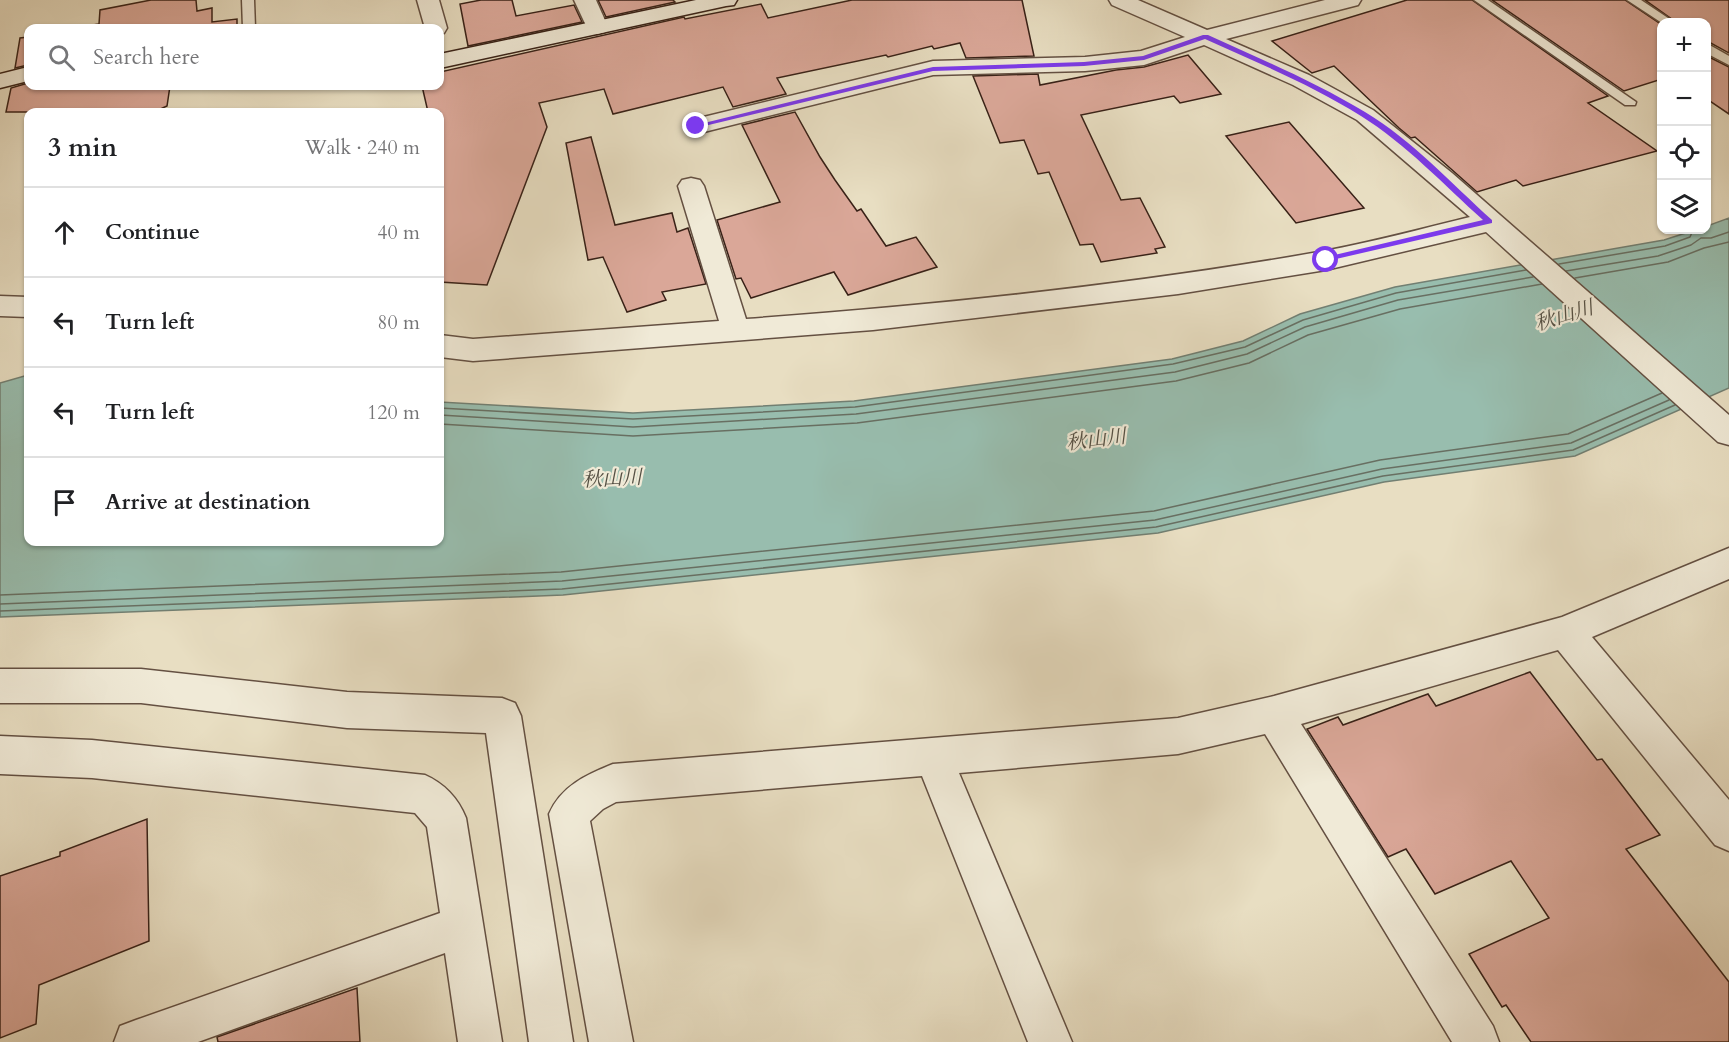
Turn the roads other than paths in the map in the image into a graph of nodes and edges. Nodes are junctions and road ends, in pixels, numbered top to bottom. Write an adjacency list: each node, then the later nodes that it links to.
1 (248, 0): 10 (lane)
2 (428, 0): 11 (street)
3 (585, 0): 12 (street)
4 (726, 0): 12 (street)
5 (1120, 0): 13 (street)
6 (1350, 0): 13 (street)
7 (1480, 0): 19 (lane)
8 (1633, 0): 9 (lane)
9 (1662, 18)
10 (249, 24)
11 (435, 24)
12 (597, 27): 15 (street)
13 (1206, 37): 20 (street); 22 (street)
14 (1711, 50): 16 (lane)
15 (444, 53)
16 (1729, 61)
17 (24, 75): 18 (street)
18 (0, 81)
19 (1630, 102)
20 (696, 126)
21 (691, 186): 25 (street)
22 (1496, 227): 25 (street); 27 (street)
23 (0, 306): 24 (street)
24 (24, 307)
25 (735, 328): 26 (street)
26 (444, 346)
27 (1729, 433)
28 (1729, 563): 29 (street)
29 (1565, 632): 31 (street); 34 (street)
30 (0, 686): 38 (street)
31 (1274, 714): 33 (street); 41 (street)
32 (0, 755): 35 (street)
33 (934, 758): 39 (street); 40 (street)
34 (1729, 831)
35 (463, 926): 36 (street); 37 (street)
36 (136, 1042)
37 (480, 1042)
38 (551, 1042)
39 (611, 1042)
40 (1050, 1042)
41 (1477, 1042)

